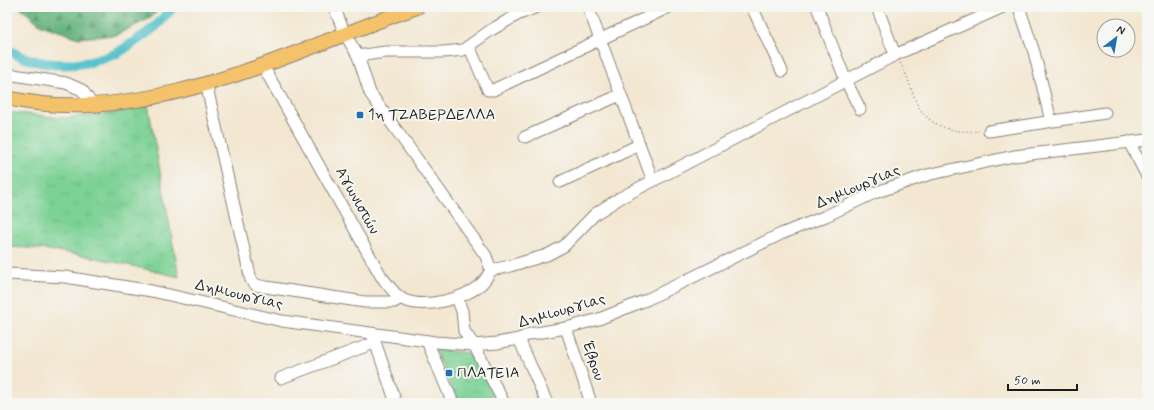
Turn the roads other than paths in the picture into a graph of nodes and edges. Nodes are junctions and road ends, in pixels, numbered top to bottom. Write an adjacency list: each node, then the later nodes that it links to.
1 (334, 7): 11 (street)
2 (417, 7): 11 (main road)
3 (537, 7): 13 (street)
4 (588, 7): 12 (street)
5 (669, 7): 12 (street)
6 (752, 7): 17 (street)
7 (817, 7): 19 (street)
8 (877, 7): 14 (street)
9 (1003, 7): 14 (street)
10 (1019, 7): 26 (street)
11 (345, 34): 15 (street); 16 (main road)
12 (599, 40): 13 (street); 21 (street)
13 (469, 46): 15 (street)
14 (895, 55): 19 (street)
15 (358, 56): 35 (street)
16 (263, 66): 20 (main road); 37 (street, Αγωνιστών)
17 (782, 71)
18 (7, 74): 23 (street)
19 (846, 81): 24 (street); 33 (street)
20 (206, 83): 23 (main road); 37 (street)
21 (620, 95): 28 (street); 31 (street)
22 (7, 98): 23 (main road)
23 (92, 104)
24 (860, 109)
25 (1105, 113): 26 (street)
26 (1051, 121): 27 (street)
27 (988, 131)
28 (525, 137)
29 (1147, 140): 30 (street, Δημιουργιας)
30 (1129, 142): 32 (street); 39 (street, Δημιουργιας)
31 (639, 145): 33 (street); 34 (street)
32 (1147, 176)
33 (653, 181): 35 (street)
34 (560, 182)
35 (491, 270): 38 (street)
36 (7, 274): 40 (street, Δημιουργιας)
37 (401, 298): 38 (street)
38 (457, 298): 43 (street)
39 (566, 328): 41 (street, Δημιουργιας); 49 (street, Έβρου)
40 (374, 338): 42 (street, Δημιουργιας); 44 (street); 45 (street)
41 (519, 339): 43 (street, Δημιουργιας); 48 (street)
42 (427, 341): 43 (street, Δημιουργιας); 46 (street)
43 (474, 344): 47 (street)
44 (281, 378)
45 (396, 403)
46 (453, 403)
47 (504, 403)
48 (547, 403)
49 (590, 403)

